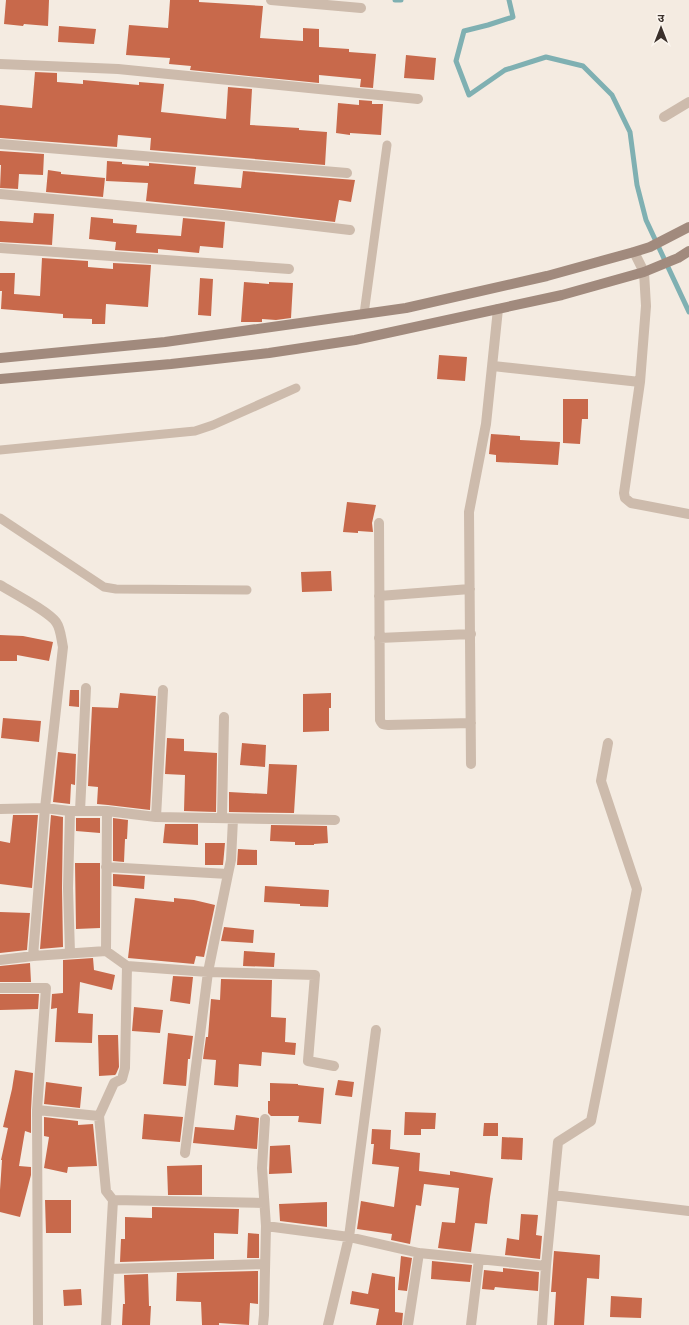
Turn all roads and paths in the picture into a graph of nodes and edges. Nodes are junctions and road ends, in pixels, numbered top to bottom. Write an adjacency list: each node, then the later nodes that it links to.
1 (271, 0): 2 (street)
2 (361, 8)
3 (0, 64): 4 (street)
4 (418, 99)
5 (689, 102): 6 (street)
6 (664, 116)
7 (0, 144): 9 (street)
8 (387, 145): 19 (lane)
9 (347, 173)
10 (0, 194): 12 (street)
11 (689, 227): 15 (main road)
12 (350, 230)
13 (0, 248): 16 (street)
14 (689, 251): 17 (main road)
15 (634, 252): 17 (street); 19 (main road)
16 (289, 269)
17 (644, 272): 18 (main road); 23 (street)
18 (498, 309): 21 (street); 22 (main road)
19 (364, 314): 20 (main road)
20 (0, 358)
21 (493, 366): 23 (street); 30 (street)
22 (0, 379)
23 (640, 382): 26 (street)
24 (296, 388): 25 (lane)
25 (0, 450)
26 (689, 514)
27 (0, 518): 31 (lane)
28 (379, 523): 32 (street)
29 (0, 585): 41 (street)
30 (470, 589): 32 (street); 33 (street)
31 (247, 590)
32 (379, 596): 34 (street)
33 (471, 634): 34 (street); 38 (street)
34 (379, 638): 38 (street)
35 (86, 688): 43 (street)
36 (163, 690): 45 (street)
37 (224, 717): 46 (street)
38 (471, 722): 40 (street)
39 (608, 743): 64 (street)
40 (471, 764)
41 (45, 808): 42 (street); 43 (street); 53 (street)
42 (0, 809)
43 (75, 811): 44 (street); 52 (street)
44 (107, 811): 45 (street); 49 (street)
45 (156, 817): 46 (street)
46 (222, 818): 47 (street)
47 (233, 819): 48 (street); 50 (street)
48 (335, 820)
49 (106, 867): 50 (street); 51 (street)
50 (228, 874): 56 (street)
51 (106, 951): 52 (street); 55 (street)
52 (70, 953): 53 (street)
53 (33, 956): 54 (street)
54 (0, 960)
55 (127, 966): 56 (street); 61 (street)
56 (208, 972): 59 (street); 63 (street)
57 (0, 988): 60 (street)
58 (376, 1030): 69 (street)
59 (334, 1066)
60 (37, 1110): 61 (street); 75 (street)
61 (99, 1116): 65 (street)
62 (265, 1119): 66 (street)
63 (186, 1154)
64 (553, 1195): 67 (street); 73 (street)
65 (113, 1200): 66 (street); 74 (street)
66 (264, 1203): 68 (street)
67 (689, 1211)
68 (266, 1226): 69 (street); 72 (street)
69 (349, 1238): 70 (street); 78 (street)
70 (420, 1253): 71 (street); 79 (street)
71 (479, 1259): 73 (street); 80 (street)
72 (265, 1264): 74 (street); 77 (street)
73 (546, 1266): 81 (street)
74 (110, 1269): 76 (street)
75 (38, 1325)
76 (106, 1325)
77 (262, 1325)
78 (328, 1325)
79 (408, 1325)
80 (472, 1325)
81 (542, 1325)

